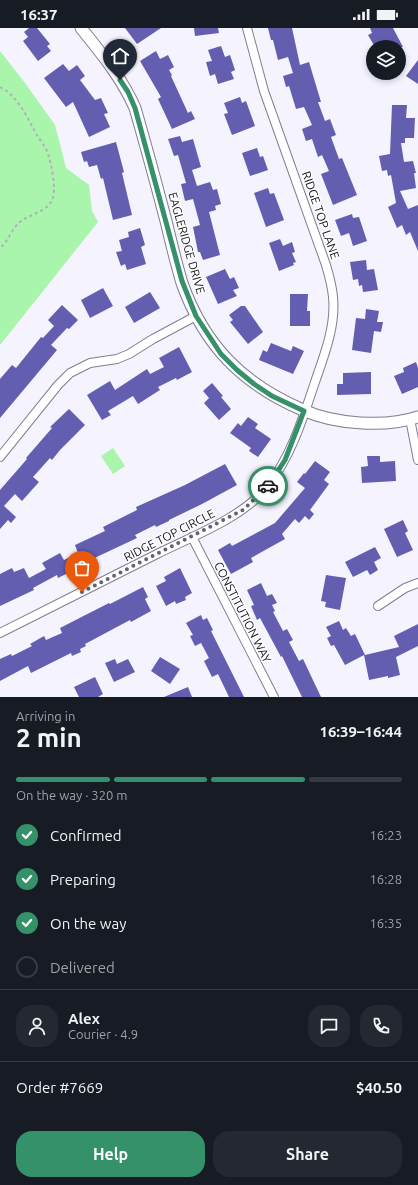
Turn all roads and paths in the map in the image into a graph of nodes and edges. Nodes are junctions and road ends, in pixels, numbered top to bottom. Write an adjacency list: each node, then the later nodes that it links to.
1 (81, 28): 5 (main road, EAGLERIDGE DRIVE)
2 (247, 28): 6 (street, RIDGE TOP LANE)
3 (0, 87): 4 (path)
4 (0, 248)
5 (196, 316): 6 (main road, EAGLERIDGE DRIVE); 8 (street)
6 (304, 411): 7 (main road, EAGLERIDGE DRIVE); 10 (street, RIDGE TOP CIRCLE)
7 (414, 418): 9 (street)
8 (0, 457)
9 (418, 460)
10 (192, 537): 13 (street, RIDGE TOP CIRCLE); 14 (street, CONSTITUTION WAY)
11 (418, 583): 12 (street)
12 (378, 606)
13 (0, 633)
14 (274, 697)

